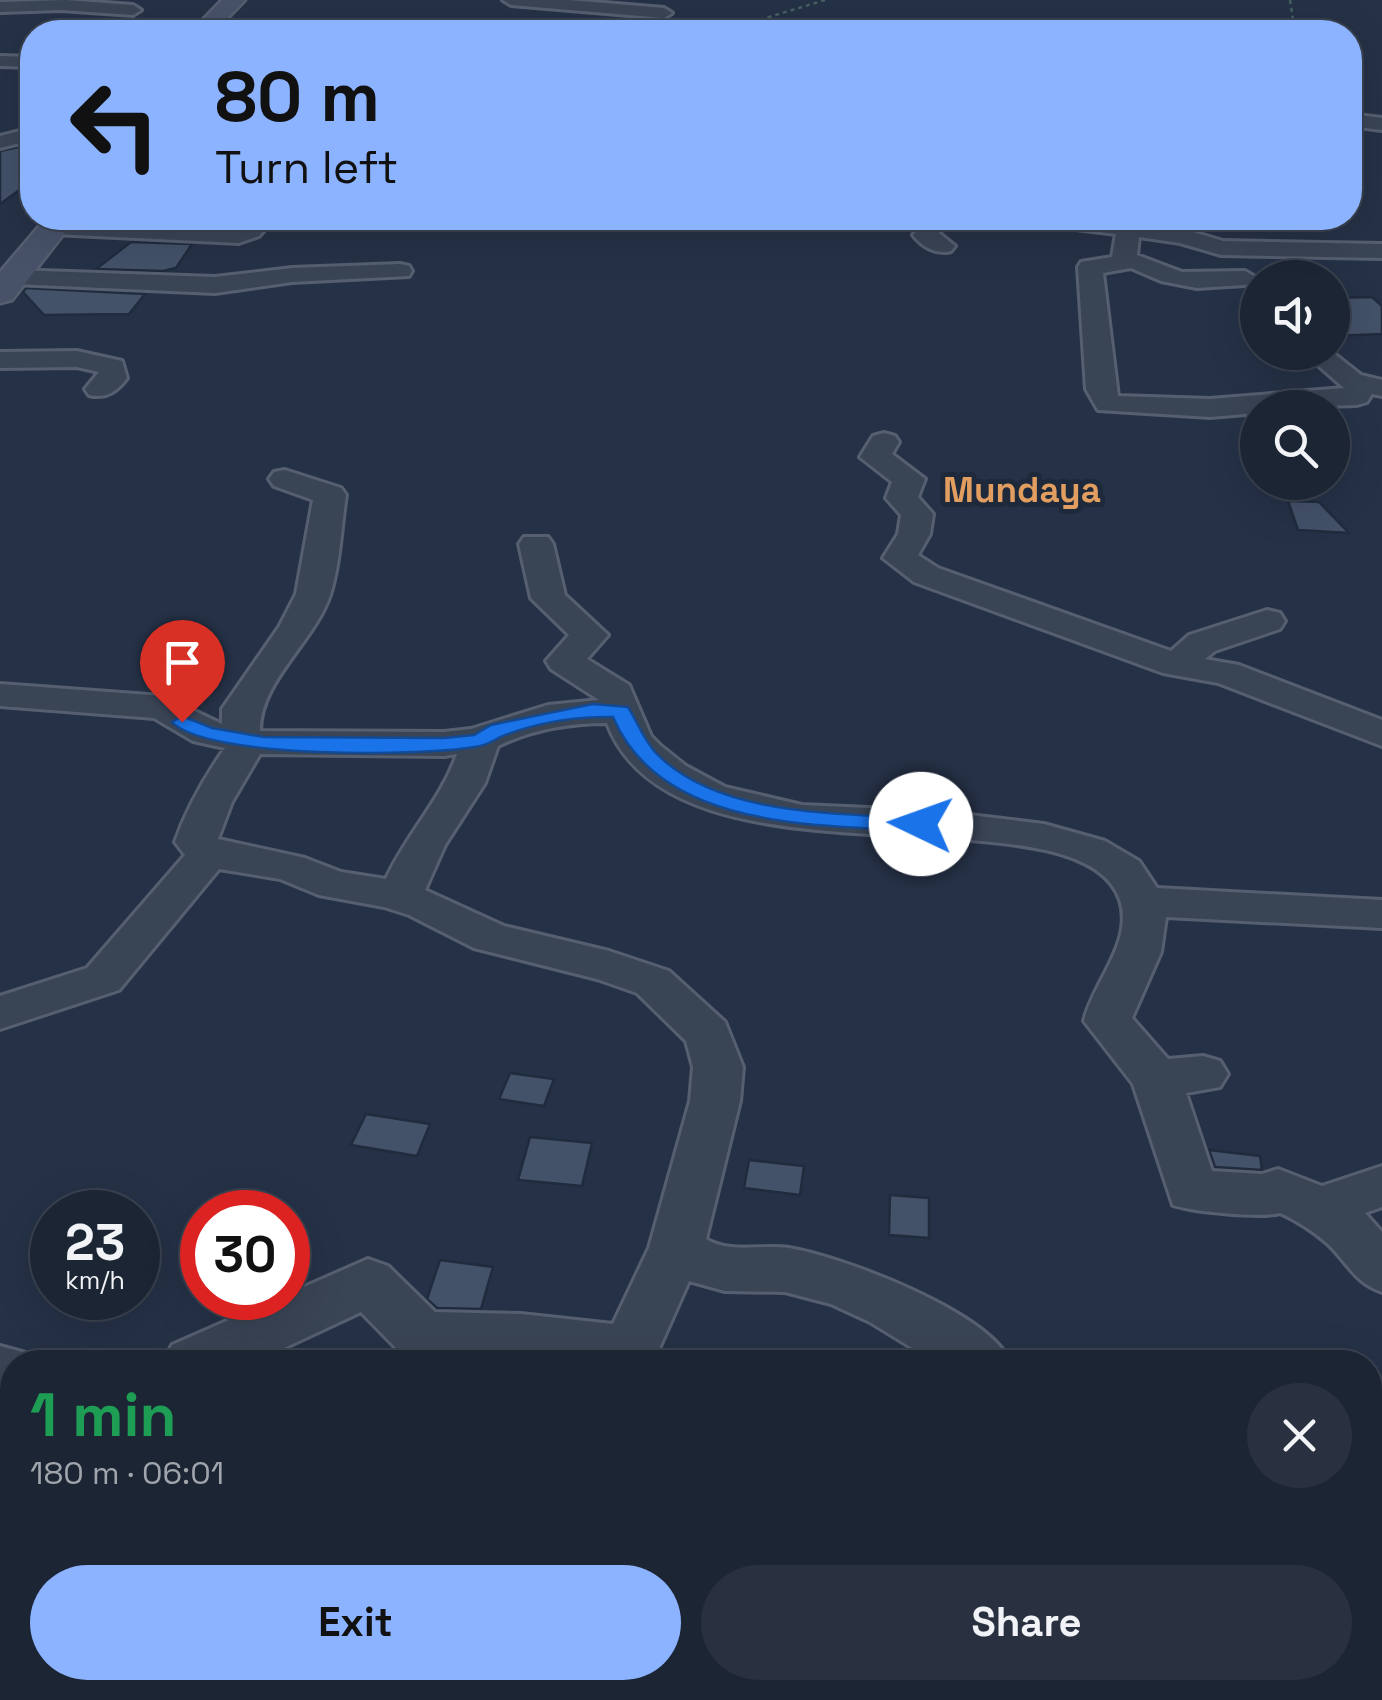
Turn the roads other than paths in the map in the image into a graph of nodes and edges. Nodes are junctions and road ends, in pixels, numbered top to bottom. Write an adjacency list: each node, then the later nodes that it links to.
1 (234, 0): 7 (main road)
2 (511, 0): 6 (street)
3 (58, 2): 4 (street); 5 (street)
4 (0, 7)
5 (133, 10)
6 (664, 13)
7 (214, 20)
8 (51, 230): 20 (main road)
9 (161, 230): 10 (street)
10 (253, 230)
11 (929, 230): 13 (street)
12 (1128, 230): 14 (street); 16 (street)
13 (943, 246)
14 (1221, 248): 15 (street); 18 (street)
15 (1382, 250)
16 (1123, 261): 19 (street); 25 (street)
17 (400, 272): 21 (street)
18 (1240, 272)
19 (1240, 284)
20 (6, 285): 21 (street)
21 (215, 285): 22 (street)
22 (244, 307)
23 (0, 360): 26 (street)
24 (1334, 370): 25 (street)
25 (1373, 387)
26 (99, 389)
27 (884, 442): 31 (street)
28 (285, 479): 36 (street)
29 (536, 544): 33 (street)
30 (1267, 621): 31 (street)
31 (1176, 665): 34 (street)
32 (0, 695): 36 (street)
33 (621, 712): 35 (street); 39 (street)
34 (1382, 734)
35 (480, 740): 36 (street); 38 (street)
36 (245, 741): 37 (street)
37 (209, 854): 38 (street); 41 (street)
38 (400, 897): 44 (street)
39 (1142, 901): 40 (street); 43 (street)
40 (1382, 914)
41 (0, 1013)
42 (1382, 1186): 43 (street)
43 (1320, 1208): 45 (street)
44 (676, 1248): 48 (street); 49 (street)
45 (1382, 1270)
46 (222, 1350): 47 (street)
47 (630, 1350)
48 (630, 1350)
49 (962, 1350)

